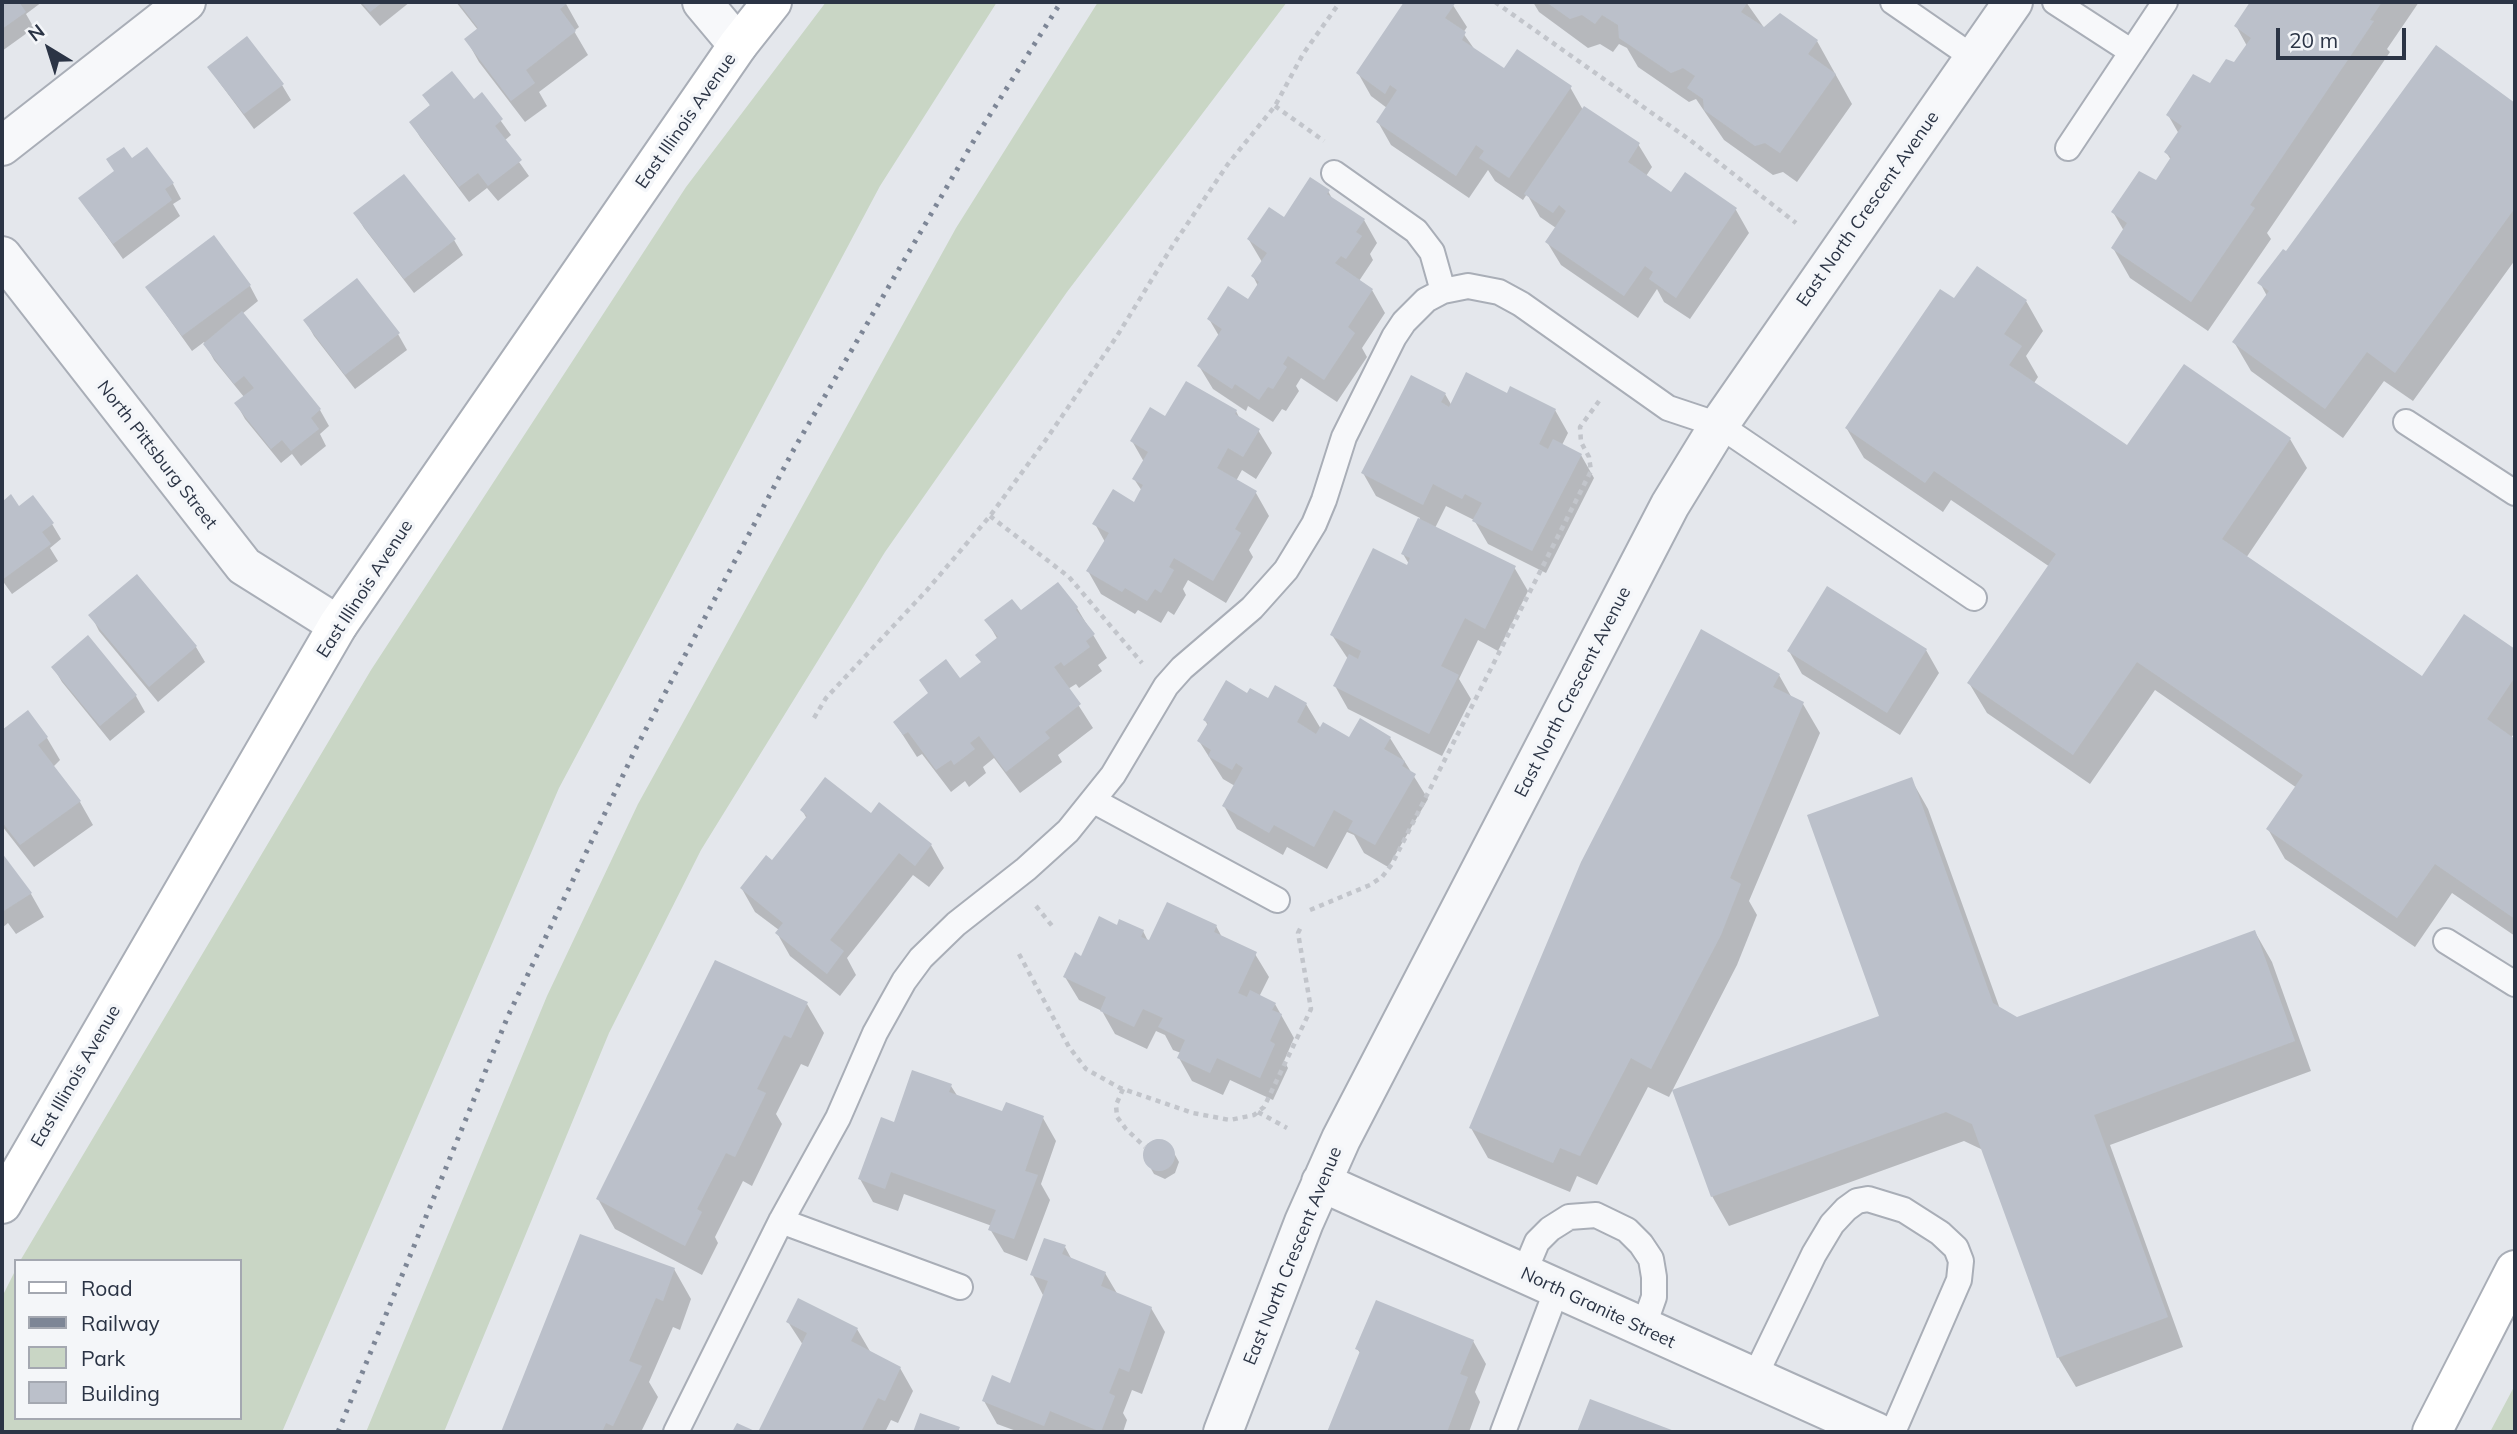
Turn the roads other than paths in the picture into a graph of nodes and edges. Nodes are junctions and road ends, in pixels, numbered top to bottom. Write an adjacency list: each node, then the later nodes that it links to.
1 (186, 2): 11 (street)
2 (702, 2): 8 (street)
3 (772, 2): 8 (main road, East Illinois Avenue)
4 (1893, 2): 10 (lane)
5 (2013, 2): 10 (street, East North Crescent Avenue)
6 (2055, 2): 9 (lane)
7 (2165, 2): 9 (lane)
8 (738, 45): 20 (main road, East Illinois Avenue)
9 (2132, 52): 12 (lane)
10 (1973, 58): 17 (street, East North Crescent Avenue)
11 (2, 146)
12 (2068, 148)
13 (1334, 173): 15 (lane)
14 (2, 256): 20 (street, North Pittsburg Street)
15 (1443, 291): 17 (lane); 21 (lane)
16 (2406, 422): 18 (lane)
17 (1719, 425): 19 (lane); 25 (street, East North Crescent Avenue)
18 (2515, 493)
19 (1974, 598)
20 (338, 625): 26 (main road, East Illinois Avenue)
21 (1094, 801): 22 (lane); 27 (lane)
22 (1277, 900)
23 (2446, 941): 24 (lane)
24 (2515, 984)
25 (1321, 1182): 29 (street, North Granite Street); 35 (street, East North Crescent Avenue)
26 (2, 1204)
27 (781, 1221): 30 (lane); 34 (lane)
28 (2515, 1270): 39 (main road)
29 (1540, 1281): 31 (street, North Granite Street); 31 (lane); 36 (lane)
30 (960, 1287)
31 (1643, 1328): 32 (street, North Granite Street)
32 (1754, 1378): 33 (street, North Granite Street); 38 (lane)
33 (1820, 1421): 37 (street, North Granite Street)
34 (676, 1432)
35 (1223, 1432)
36 (1503, 1432)
37 (1876, 1432)
38 (1893, 1432)
39 (2432, 1432)

